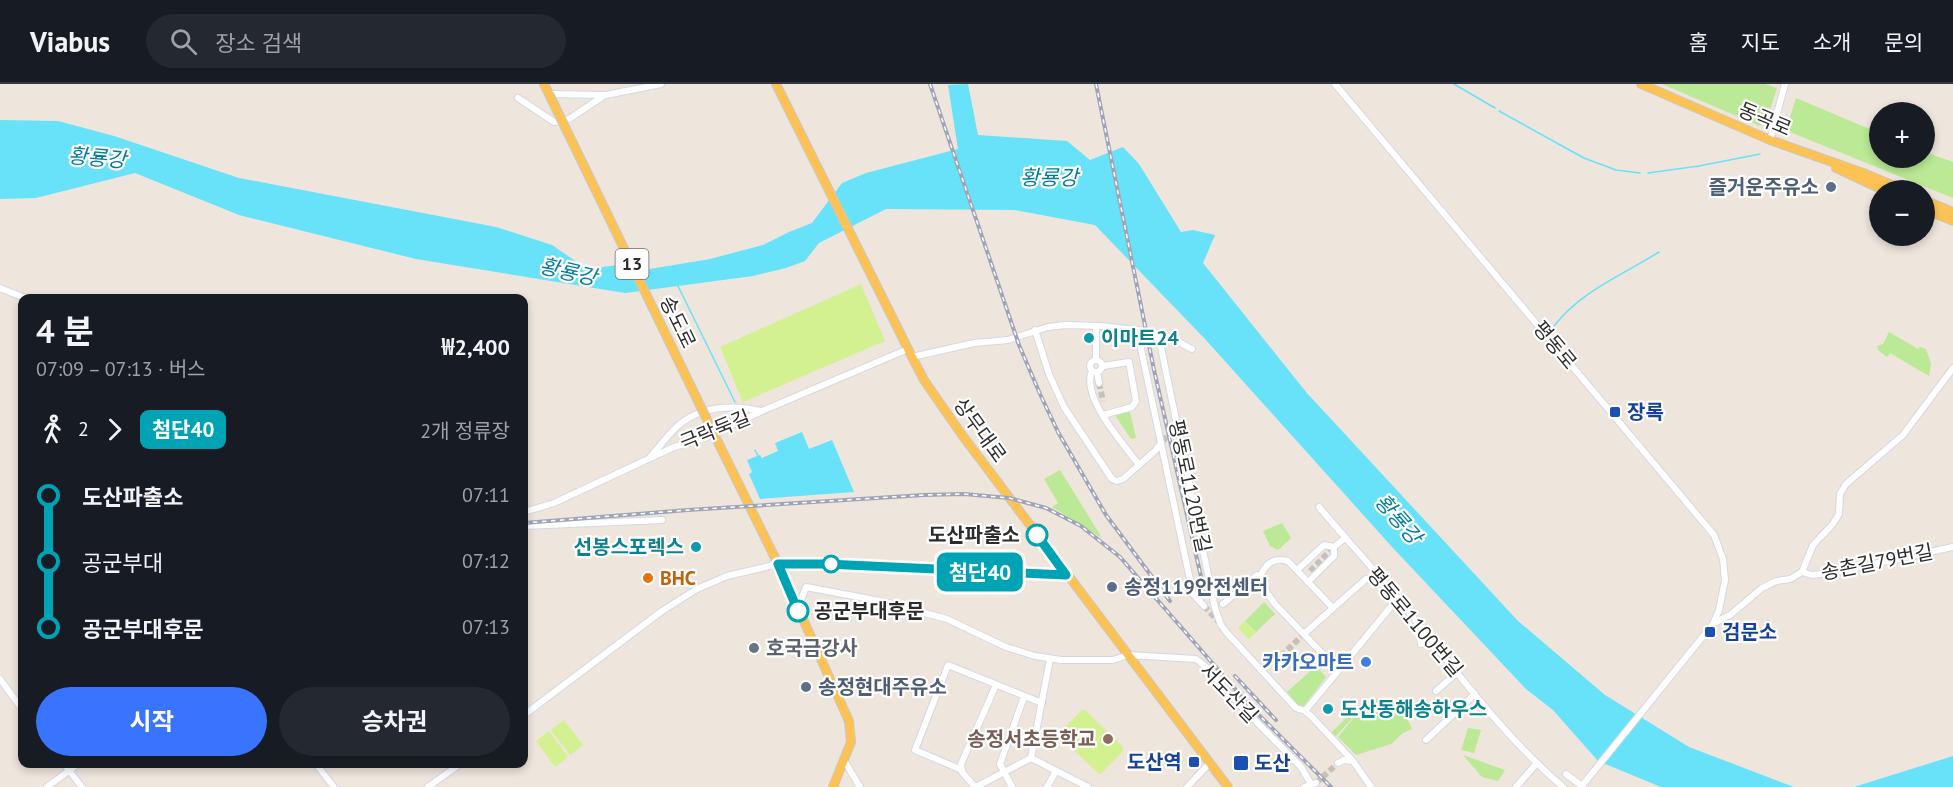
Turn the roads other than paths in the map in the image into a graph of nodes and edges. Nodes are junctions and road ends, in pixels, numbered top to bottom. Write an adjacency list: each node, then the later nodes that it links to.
1 (544, 84): 7 (main road, 송도로 / 13)
2 (662, 84): 8 (street)
3 (776, 84): 25 (main road, 상무대로)
4 (1335, 84): 56 (street, 평동로)
5 (1641, 84): 10 (main road, 동곡로)
6 (1785, 84): 10 (street)
7 (549, 94): 8 (street); 33 (main road, 송도로 / 13, bridge)
8 (606, 95): 9 (street)
9 (518, 98)
10 (1770, 140): 11 (main road, 동곡로)
11 (1810, 155): 12 (main road, 동곡로); 13 (main road, 동곡로)
12 (1880, 180)
13 (1869, 183)
14 (1935, 205): 15 (main road)
15 (1953, 212)
16 (1935, 213): 17 (main road)
17 (1953, 221)
18 (0, 288): 19 (street)
19 (18, 295)
20 (1096, 326): 21 (street, 극락둑길); 22 (street, 극락둑길); 26 (street)
21 (1035, 330): 25 (street, 극락둑길); 36 (street)
22 (1137, 330): 23 (street, 극락둑길); 34 (street)
23 (1158, 333): 24 (street, 극락둑길); 71 (street, 평동로1120번길)
24 (1192, 349)
25 (909, 351): 31 (street, 극락둑길); 47 (main road, 상무대로)
26 (1096, 360): 27 (street); 29 (street)
27 (1102, 366): 29 (street); 32 (street)
28 (1953, 368): 46 (street)
29 (1094, 371): 30 (street); 32 (street)
30 (1099, 383)
31 (762, 411): 33 (street, 극락둑길); 35 (street)
32 (1103, 415): 36 (street)
33 (714, 434): 35 (street, 극락둑길); 44 (main road, 송도로 / 13)
34 (1162, 442): 36 (street); 54 (street)
35 (649, 458): 38 (street, 극락둑길)
36 (1139, 465)
37 (1319, 507): 41 (street, 평동로1100번길)
38 (528, 511)
39 (662, 520): 40 (street)
40 (528, 526)
41 (1345, 538): 42 (street); 51 (street, 평동로1100번길)
42 (1334, 547): 45 (street); 50 (street)
43 (1953, 548): 46 (street, 송촌길79번길)
44 (778, 564): 47 (street); 53 (main road, 송도로 / 13); 72 (street)
45 (1297, 570): 48 (street); 50 (street)
46 (1802, 572): 56 (street, 평동로)
47 (1066, 575): 60 (main road, 상무대로)
48 (1260, 577): 52 (street); 58 (street)
49 (1366, 579): 55 (street)
50 (1308, 582): 55 (street)
51 (1398, 598): 57 (street, 평동로1100번길); 62 (street)
52 (1223, 604)
53 (795, 605): 61 (street, 서도산길); 75 (main road, 송도로 / 13)
54 (1204, 606)
55 (1333, 608): 58 (street)
56 (1713, 624): 88 (street, 평동로)
57 (1425, 632): 59 (street); 63 (street, 평동로1100번길)
58 (1305, 634): 62 (street)
59 (1420, 644)
60 (1128, 655): 61 (street, 서도산길); 78 (main road, 상무대로); 102 (street, 서도산길)
61 (1050, 659): 69 (street)
62 (1338, 670): 71 (street)
63 (1458, 672): 66 (street); 67 (street, 평동로1100번길)
64 (0, 679): 70 (street)
65 (996, 685): 68 (street); 84 (street); 84 (street)
66 (1436, 691)
67 (1475, 694): 73 (street); 79 (street, 평동로1100번길)
68 (1024, 697): 69 (street); 86 (street)
69 (1042, 703): 74 (street)
70 (18, 704)
71 (1305, 711): 76 (street, 평동로1120번길)
72 (528, 712)
73 (1426, 740)
74 (1031, 758): 85 (street); 86 (street)
75 (844, 760): 94 (main road, 송도로 / 13); 95 (street)
76 (1353, 761): 77 (street); 103 (street, 평동로1120번길)
77 (1338, 763)
78 (1209, 764): 100 (street); 101 (main road, 상무대로)
79 (1537, 764): 89 (street, 평동로1100번길); 104 (street)
80 (72, 768): 83 (street)
81 (319, 768): 92 (street)
82 (454, 768): 93 (street)
83 (69, 770): 90 (street); 91 (street)
84 (962, 770): 96 (street)
85 (1056, 771): 98 (street); 99 (street)
86 (1004, 772): 96 (street); 97 (street)
87 (1566, 774): 88 (street)
88 (1583, 785)
89 (1561, 786)
90 (47, 787)
91 (82, 787)
92 (334, 787)
93 (428, 787)
94 (833, 787)
95 (860, 787)
96 (976, 787)
97 (1012, 787)
98 (1047, 787)
99 (1087, 787)
100 (1187, 787)
101 (1228, 787)
102 (1304, 787)
103 (1371, 787)
104 (1516, 787)

